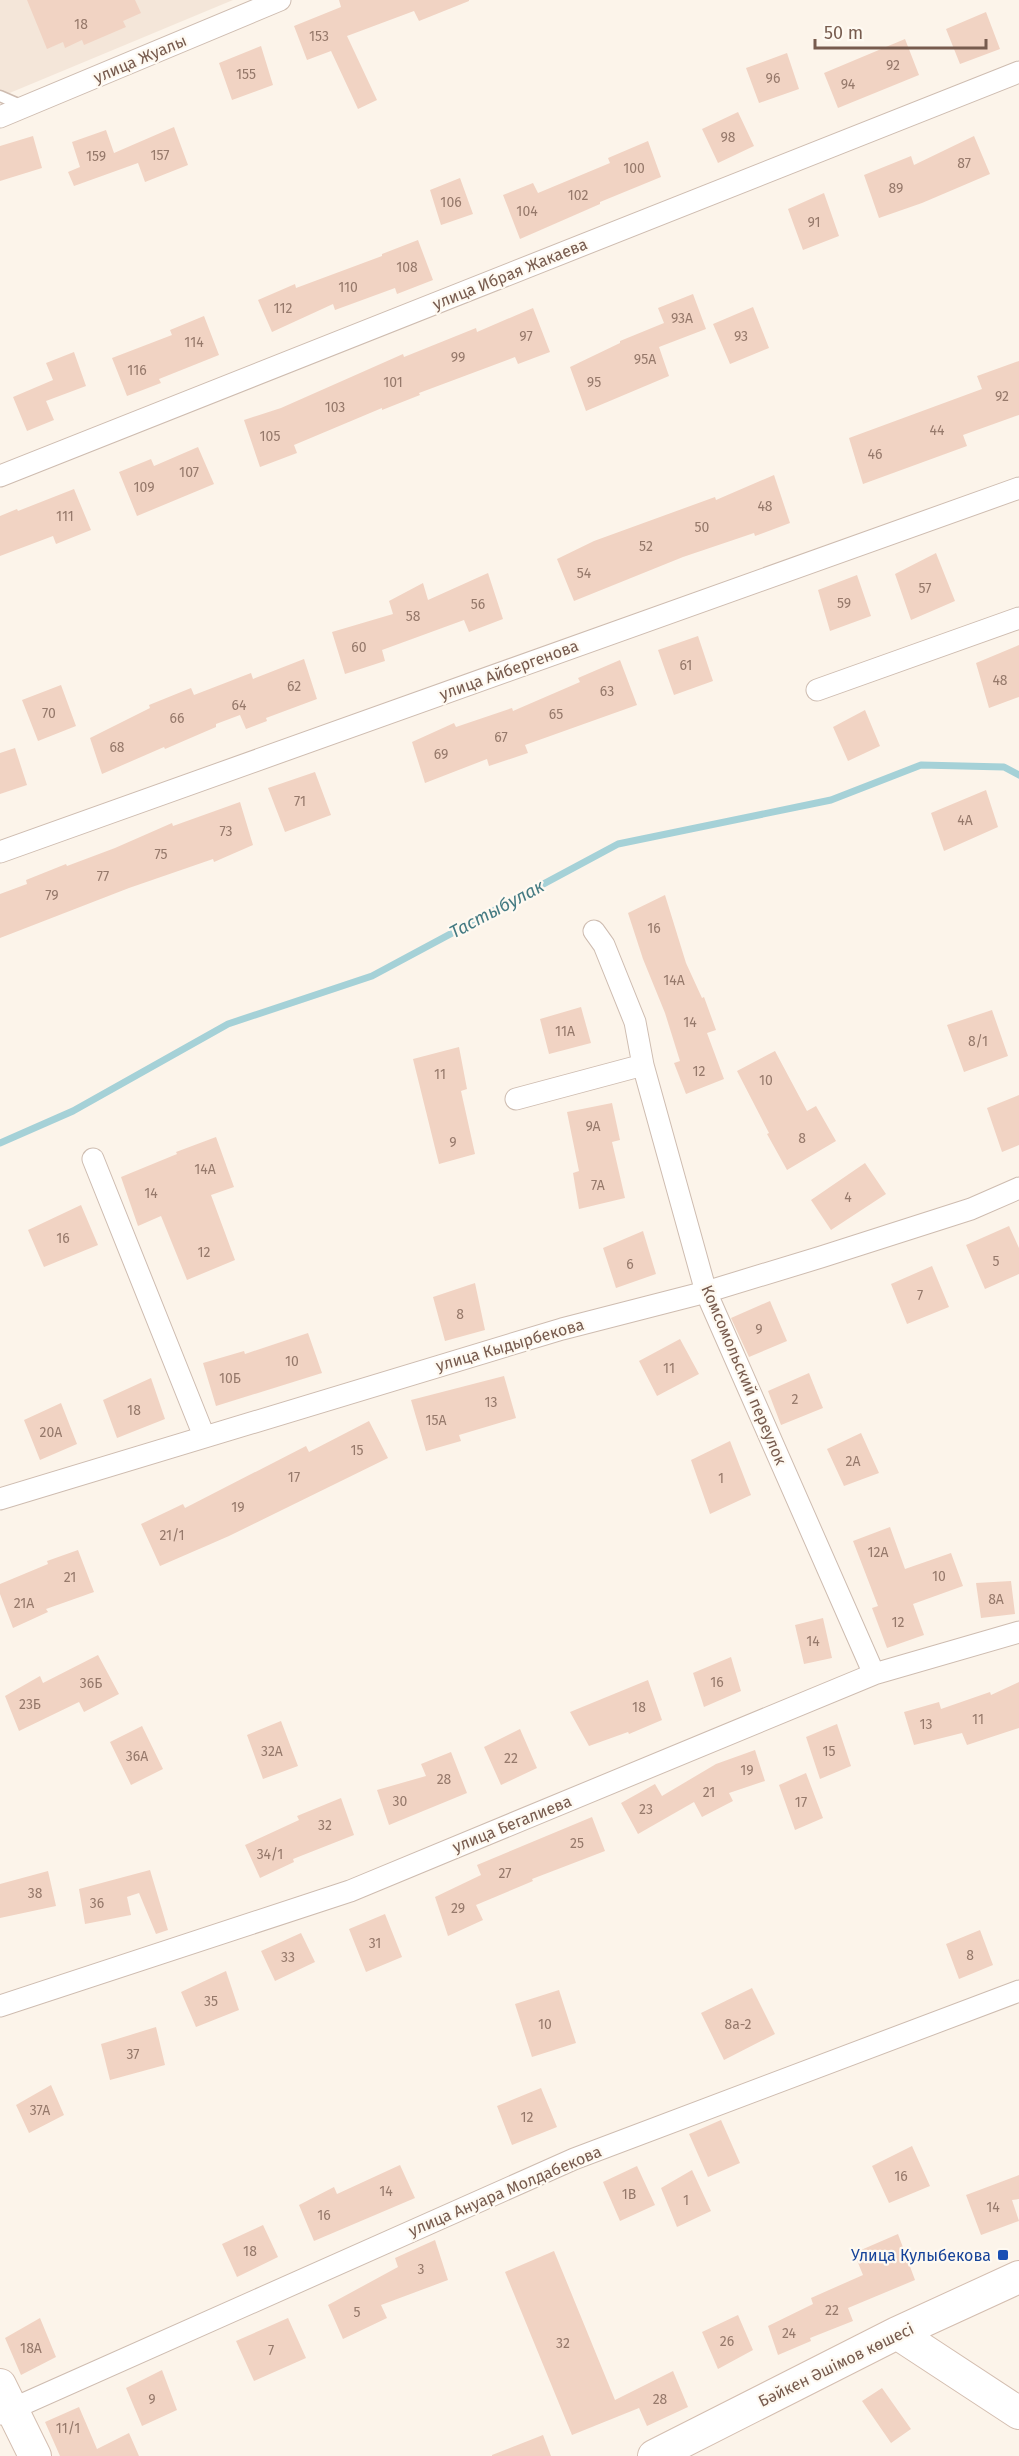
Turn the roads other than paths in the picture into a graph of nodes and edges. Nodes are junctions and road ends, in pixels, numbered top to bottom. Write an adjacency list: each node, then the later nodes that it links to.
1 (280, 0): 4 (street, улица Жуалы)
2 (1019, 72): 6 (street, улица Ибрая Жакаева)
3 (0, 96): 4 (lane)
4 (26, 107): 5 (street, улица Жуалы)
5 (0, 117)
6 (0, 476)
7 (1019, 488): 10 (street, улица Айбергенова)
8 (1019, 618): 9 (street)
9 (817, 690)
10 (0, 852)
11 (594, 931): 12 (street, Комсомольский переулок)
12 (643, 1065): 13 (street); 16 (street, Комсомольский переулок)
13 (516, 1099)
14 (93, 1158): 17 (street)
15 (1019, 1188): 16 (street, улица Кыдырбекова)
16 (706, 1292): 17 (street, улица Кыдырбекова); 20 (street, Комсомольский переулок)
17 (204, 1436): 18 (street, улица Кыдырбекова)
18 (0, 1498)
19 (1019, 1632): 20 (street, улица Бегалиева)
20 (874, 1674): 22 (street, улица Бегалиева)
21 (1019, 1991): 25 (street, улица Ануара Молдабекова)
22 (0, 2006)
23 (1019, 2277): 24 (main road, Бәйкен Әшімов көшесі)
24 (897, 2333): 26 (main road); 28 (main road, Бәйкен Әшімов көшесі)
25 (4, 2403): 27 (main road)
26 (1019, 2413)
27 (35, 2456)
28 (654, 2456)

